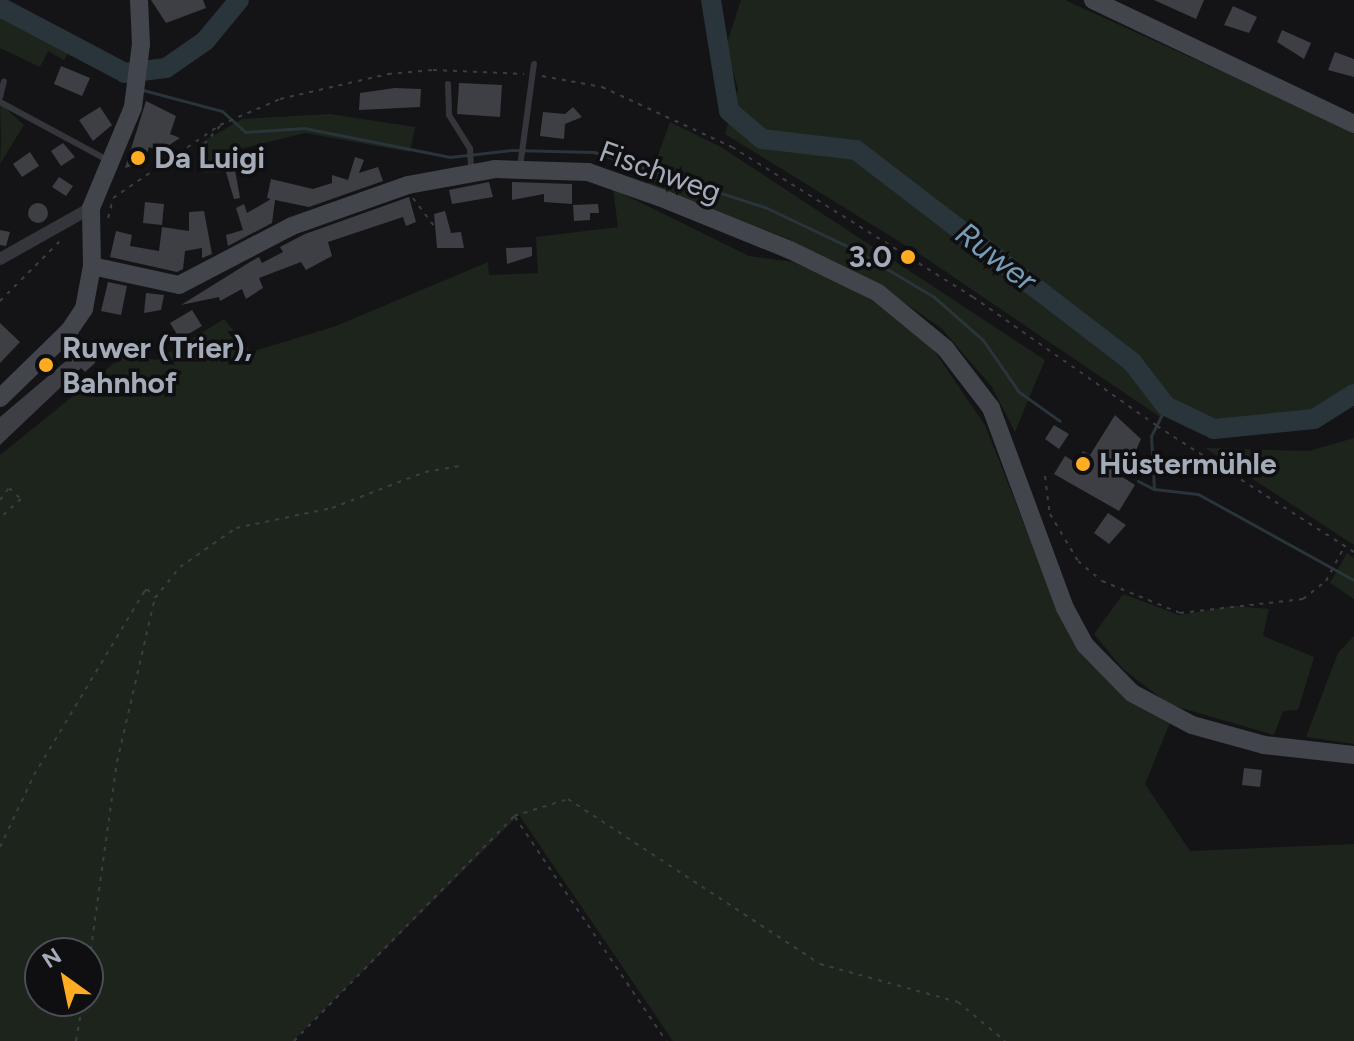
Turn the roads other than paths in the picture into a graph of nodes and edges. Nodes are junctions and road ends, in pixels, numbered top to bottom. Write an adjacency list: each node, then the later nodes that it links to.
1 (1093, 0): 7 (main road)
2 (140, 8): 9 (main road)
3 (534, 64): 8 (lane)
4 (4, 81): 6 (lane)
5 (448, 84): 10 (lane)
6 (0, 99): 9 (lane)
7 (1354, 124)
8 (520, 160): 10 (main road, Fischweg); 15 (main road, Fischweg)
9 (112, 163): 11 (main road)
10 (471, 166): 13 (main road, Fischweg)
11 (91, 208): 12 (street); 13 (main road)
12 (0, 259)
13 (92, 266): 14 (main road)
14 (0, 398)
15 (1354, 755)

